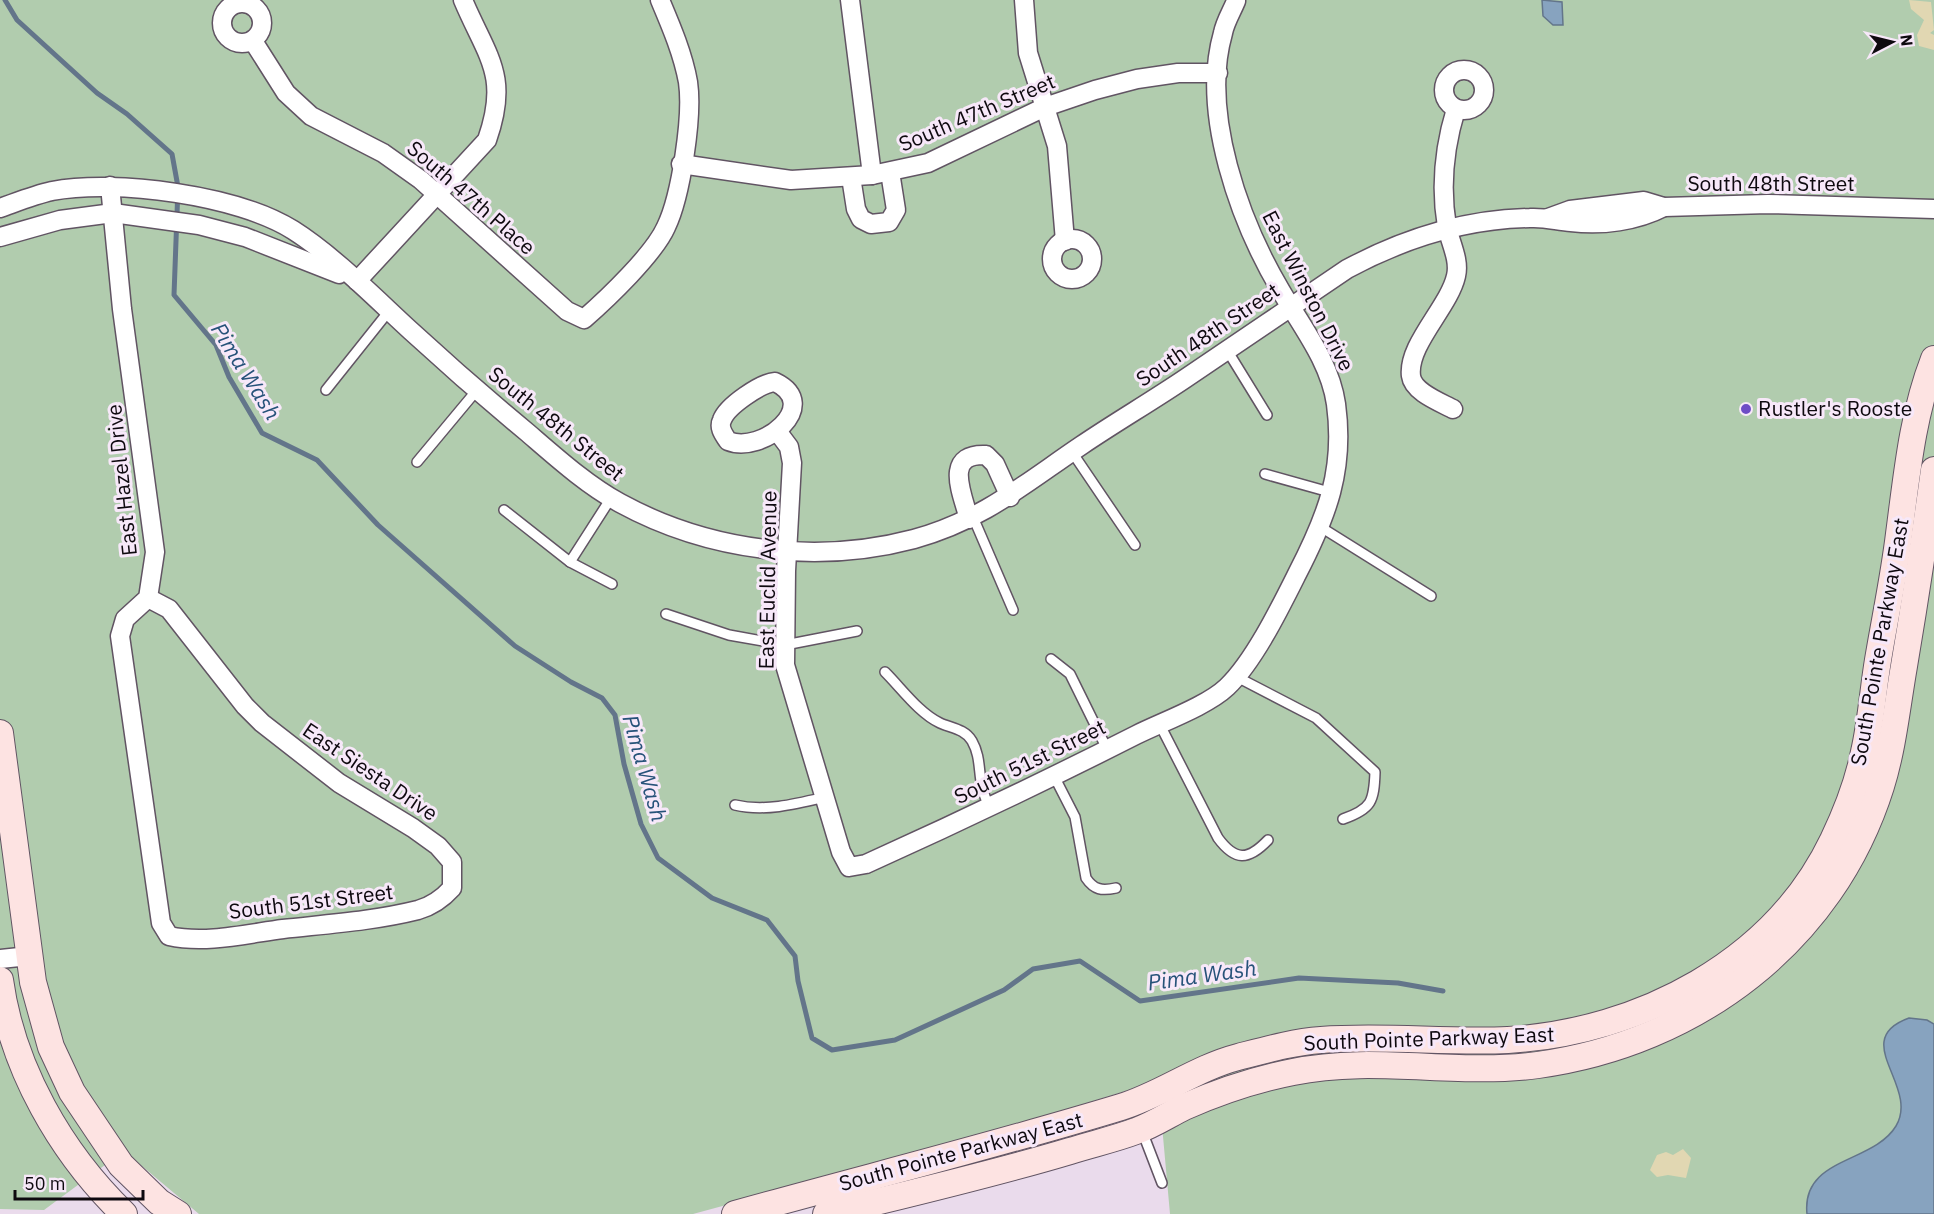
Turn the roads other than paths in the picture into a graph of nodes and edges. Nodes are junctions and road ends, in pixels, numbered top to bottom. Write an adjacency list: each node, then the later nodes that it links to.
1 (463, 0): 16 (street)
2 (660, 0): 11 (street)
3 (850, 0): 13 (street)
4 (1024, 0): 9 (street)
5 (1235, 0): 6 (street, East Winston Drive); 8 (street, East Winston Drive)
6 (1243, 0)
7 (253, 41): 16 (street, South 47th Place)
8 (1218, 73): 9 (street, South 47th Street); 26 (street, East Winston Drive)
9 (1045, 107): 12 (street, South 47th Street); 24 (street)
10 (1456, 109): 22 (street)
11 (681, 164): 14 (street, South 47th Street); 16 (street, South 47th Place)
12 (890, 172): 13 (street, South 47th Street); 14 (street)
13 (872, 175): 14 (street, South 47th Street)
14 (851, 177)
15 (110, 186): 18 (street, South 48th Street); 21 (street, East Hazel Drive); 25 (street, South 48th Street)
16 (438, 195): 25 (street)
17 (1934, 197): 19 (street, South 48th Street)
18 (0, 206): 23 (street)
19 (1877, 206): 20 (street, South 48th Street); 22 (street, South 48th Street)
20 (1934, 209)
21 (112, 213): 23 (street, South 48th Street); 25 (street, South 48th Street); 50 (street, East Hazel Drive)
22 (1448, 230): 26 (street, South 48th Street); 32 (street)
23 (5, 234)
24 (1065, 241)
25 (357, 281): 27 (street, South 48th Street)
26 (1290, 306): 28 (street, South 48th Street); 39 (street, East Winston Drive)
27 (389, 311): 30 (lane); 31 (street, South 48th Street)
28 (1227, 350): 33 (lane); 35 (street, South 48th Street)
29 (1934, 359): 61 (main road, South Pointe Parkway East)
30 (326, 390)
31 (477, 390): 36 (lane); 41 (street, South 48th Street)
32 (1453, 409)
33 (1266, 415)
34 (777, 431): 46 (street, East Euclid Avenue)
35 (1072, 452): 40 (street, South 48th Street); 45 (lane)
36 (417, 462)
37 (1934, 470): 61 (main road, South Pointe Parkway East)
38 (1265, 474): 39 (lane)
39 (1333, 493): 44 (street, East Winston Drive)
40 (1010, 497): 43 (street, South 48th Street); 43 (street)
41 (611, 498): 46 (street, South 48th Street); 47 (lane)
42 (504, 510): 47 (lane)
43 (971, 518): 46 (street, South 48th Street); 51 (lane)
44 (1319, 526): 49 (lane); 57 (street, East Winston Drive)
45 (1136, 545)
46 (788, 550): 54 (street, East Euclid Avenue)
47 (570, 562): 48 (lane)
48 (612, 584)
49 (1431, 596)
50 (148, 598): 69 (street, East Siesta Drive); 69 (street, South 51st Street)
51 (1013, 610)
52 (666, 614): 54 (lane)
53 (857, 631): 54 (lane)
54 (785, 645): 63 (street, East Euclid Avenue)
55 (1052, 659): 60 (lane)
56 (885, 672): 65 (lane)
57 (1231, 682): 58 (street, South 51st Street); 66 (lane)
58 (1159, 723): 60 (street, South 51st Street); 67 (lane)
59 (0, 733): 71 (main road)
60 (1107, 749): 62 (street, South 51st Street)
61 (1877, 753): 74 (main road, South Pointe Parkway East)
62 (1054, 776): 65 (street, South 51st Street); 70 (lane)
63 (825, 797): 64 (lane); 68 (street, East Euclid Avenue)
64 (735, 805)
65 (990, 807): 68 (street, South 51st Street)
66 (1343, 819)
67 (1268, 840)
68 (849, 867)
69 (452, 888)
70 (1116, 888)
71 (29, 956): 72 (street); 77 (main road)
72 (0, 959)
73 (0, 980): 79 (main road)
74 (1136, 1116): 75 (main road, South Pointe Parkway East); 76 (main road, South Pointe Parkway East); 78 (lane)
75 (1012, 1139): 76 (main road); 81 (main road, South Pointe Parkway East)
76 (1019, 1166): 82 (main road, South Pointe Parkway East)
77 (137, 1180): 79 (main road); 80 (main road)
78 (1162, 1183)
79 (116, 1211)
80 (178, 1214)
81 (735, 1214)
82 (826, 1214)

